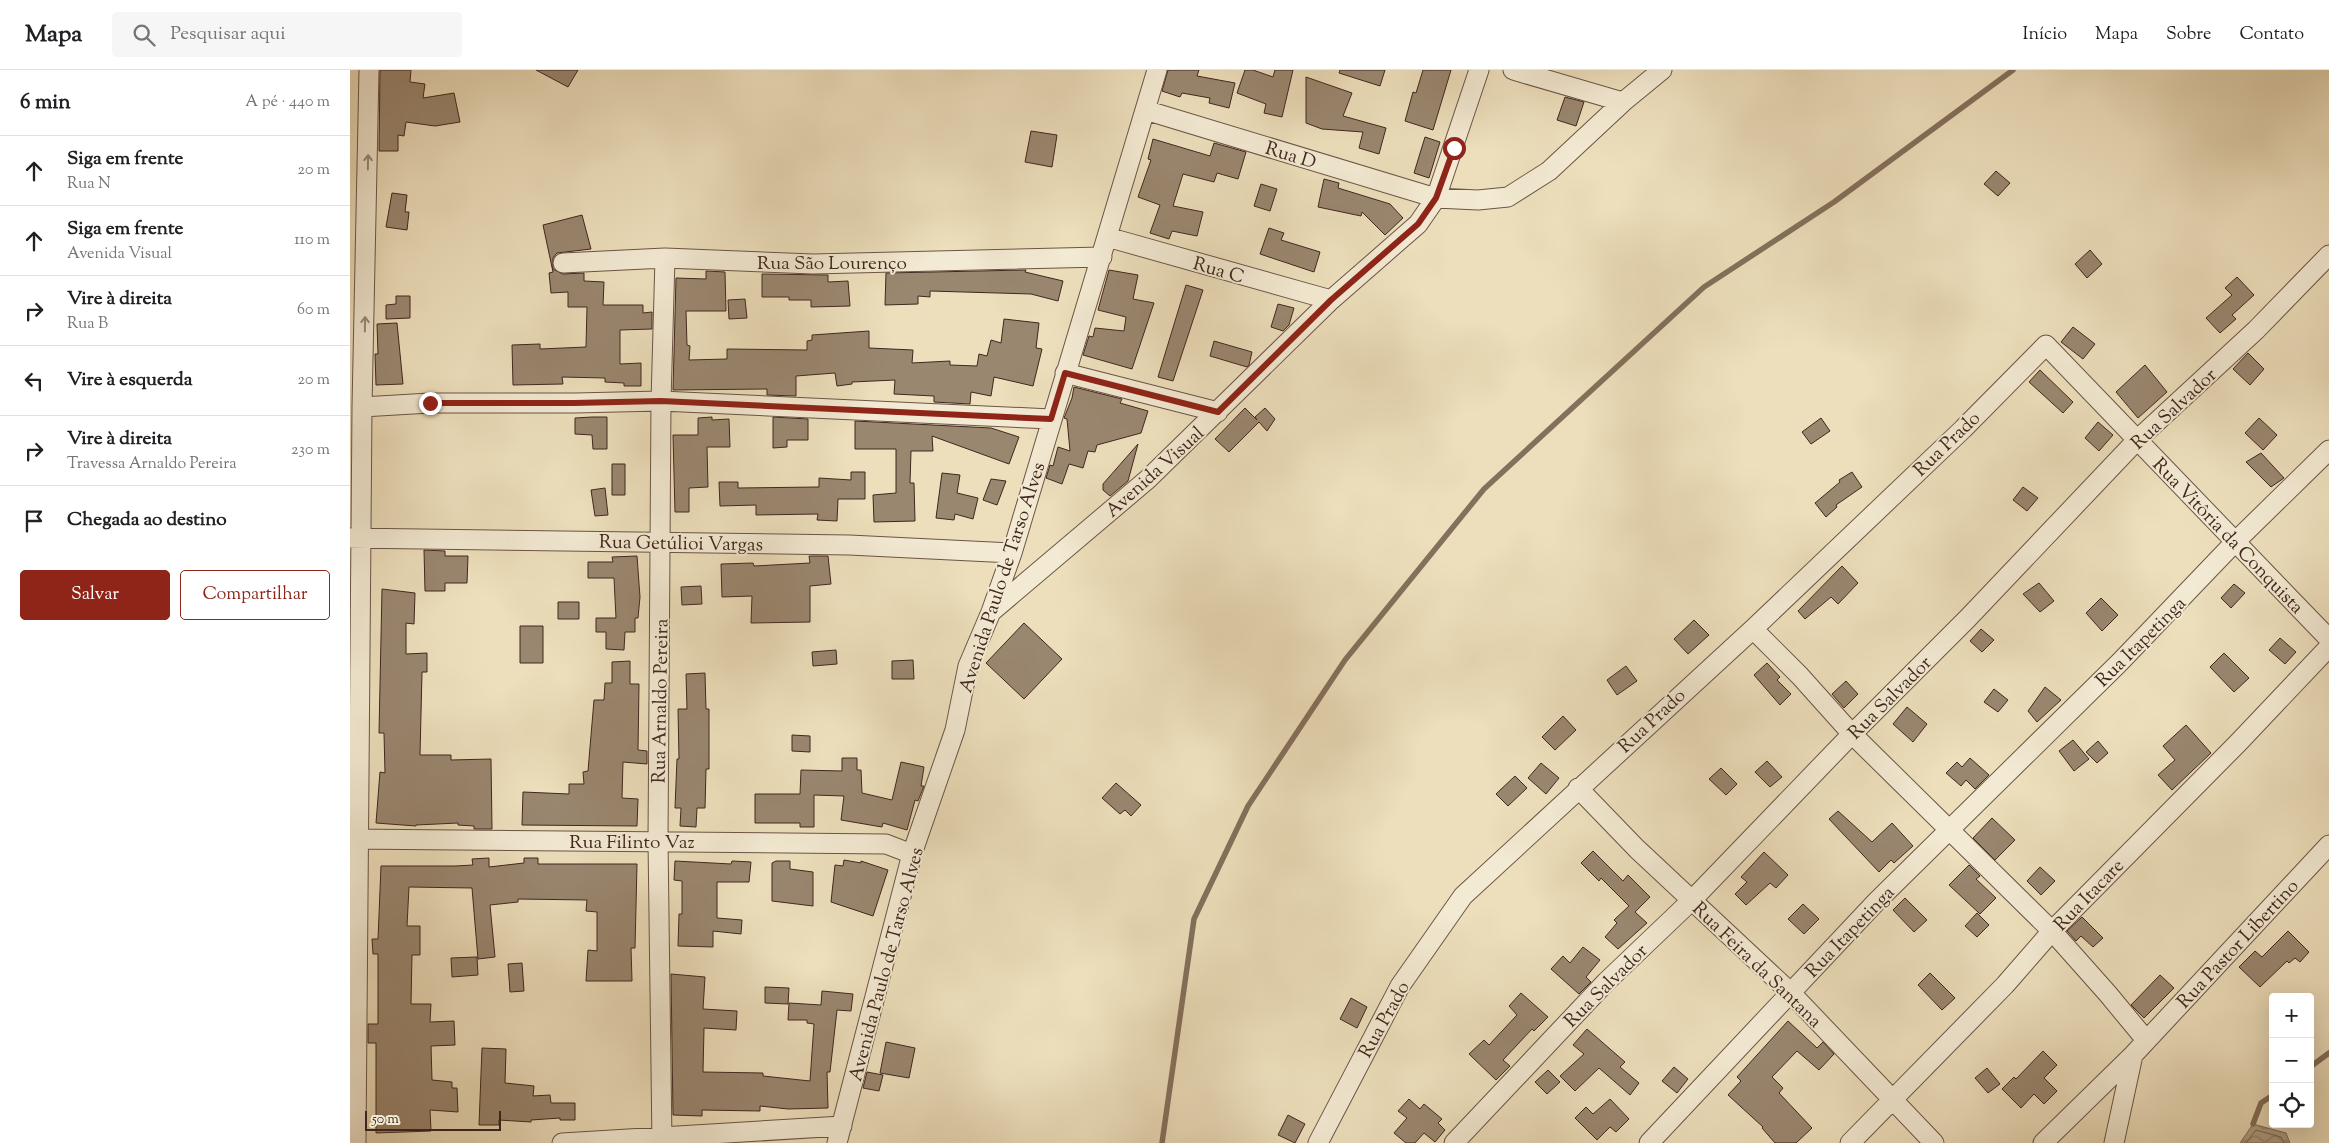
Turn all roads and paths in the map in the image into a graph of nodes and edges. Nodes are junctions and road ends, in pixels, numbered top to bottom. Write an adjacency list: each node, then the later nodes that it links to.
1 (369, 70): 9 (street, one-way to 1)
2 (1157, 70): 7 (street, Avenida Paulo de Tarso Alves)
3 (1479, 70): 8 (street, Avenida Visual)
4 (1514, 70): 6 (street)
5 (1662, 70): 6 (street)
6 (1623, 102): 8 (street)
7 (1145, 110): 8 (street, Rua D); 10 (street, Avenida Paulo de Tarso Alves)
8 (1436, 198): 15 (street, Avenida Visual)
9 (359, 218): 19 (street, one-way to 9)
10 (1107, 237): 12 (street, Avenida Paulo de Tarso Alves); 15 (street, Rua C)
11 (2329, 255): 22 (street, Rua Salvador)
12 (1102, 257): 13 (street, Rua São Lourenço); 17 (street, Avenida Paulo de Tarso Alves)
13 (665, 258): 14 (street, Rua São Lourenço); 18 (street, Rua Arnaldo Pereira)
14 (563, 263)
15 (1331, 300): 20 (street, Avenida Visual)
16 (2046, 345): 22 (street, Rua Vitôria da Conquista); 29 (street, Rua Prado)
17 (1065, 373): 20 (street); 21 (street, Avenida Paulo de Tarso Alves)
18 (661, 401): 19 (street); 21 (street); 25 (street, Rua Arnaldo Pereira)
19 (362, 407): 24 (street)
20 (1218, 412): 28 (street, Avenida Visual)
21 (1051, 419): 27 (street, Avenida Paulo de Tarso Alves)
22 (2137, 440): 26 (street, Rua Vitôria da Conquista); 32 (street, Rua Salvador)
23 (2329, 450): 26 (street, Rua Itapetinga)
24 (356, 538): 25 (street, Rua Getúlioi Vargas); 35 (street)
25 (661, 542): 27 (street, Rua Getúlioi Vargas); 36 (street, Rua Arnaldo Pereira)
26 (2235, 542): 30 (street, Rua Vitôria da Conquista); 34 (street, Rua Itapetinga)
27 (1012, 553): 28 (street, Avenida Paulo de Tarso Alves)
28 (991, 612): 38 (street, Avenida Paulo de Tarso Alves)
29 (1753, 629): 32 (street); 33 (street, Rua Prado)
30 (2329, 639)
31 (2329, 647): 40 (street, Rua Itacare)
32 (1852, 734): 34 (street); 39 (street, Rua Salvador)
33 (1578, 788): 39 (street, Rua Feira da Santana); 49 (street, Rua Prado)
34 (1949, 830): 40 (street); 41 (street, Rua Itapetinga)
35 (355, 839): 36 (street, Rua Filinto Vaz); 47 (street)
36 (658, 840): 38 (street, Rua Filinto Vaz); 46 (street, Rua Arnaldo Pereira)
37 (2329, 845): 42 (street, Rua Pastor Libertino)
38 (912, 854): 45 (street, Avenida Paulo de Tarso Alves)
39 (1692, 900): 41 (street, Rua Feira da Santana); 50 (street, Rua Salvador)
40 (2052, 931): 42 (street); 44 (street, Rua Itacare)
41 (1790, 992): 44 (street, Rua Feira da Santana); 51 (street, Rua Itapetinga)
42 (2146, 1040): 43 (street, Rua Pastor Libertino)
43 (2133, 1055): 54 (street, Rua Pastor Libertino); 55 (street)
44 (1892, 1101): 52 (street, Rua Itacare); 53 (street, Rua Feira da Santana)
45 (840, 1134): 46 (street)
46 (662, 1141): 48 (street)
47 (356, 1143)
48 (562, 1143)
49 (1318, 1143)
50 (1454, 1143)
51 (1649, 1143)
52 (1850, 1143)
53 (1934, 1143)
54 (2043, 1143)
55 (2114, 1143)

